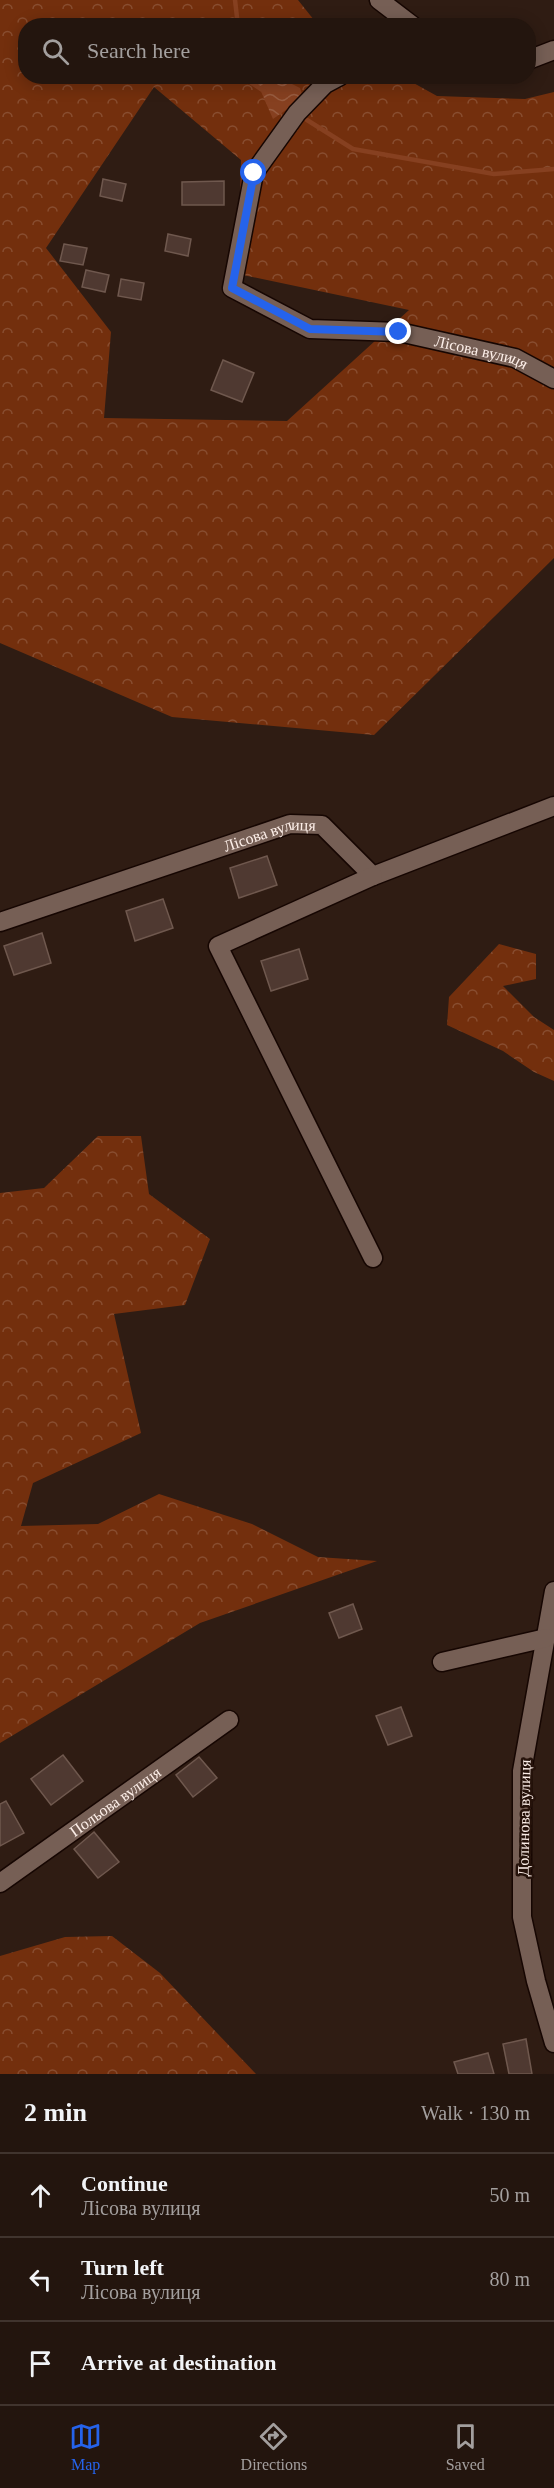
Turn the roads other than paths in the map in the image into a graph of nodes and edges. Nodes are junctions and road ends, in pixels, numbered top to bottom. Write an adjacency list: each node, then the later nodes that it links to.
1 (379, 0): 2 (street)
2 (403, 18)
3 (554, 50): 4 (street)
4 (536, 57)
5 (326, 84): 6 (street, Лісова вулиця)
6 (554, 379)
7 (554, 806): 8 (street)
8 (373, 876): 9 (street, Лісова вулиця); 10 (street)
9 (0, 922)
10 (373, 1258)
11 (554, 1591): 12 (street, Долинова вулиця)
12 (546, 1638): 13 (street); 16 (street, Долинова вулиця)
13 (442, 1662)
14 (229, 1720): 15 (street, Польова вулиця)
15 (0, 1883)
16 (554, 2043)

